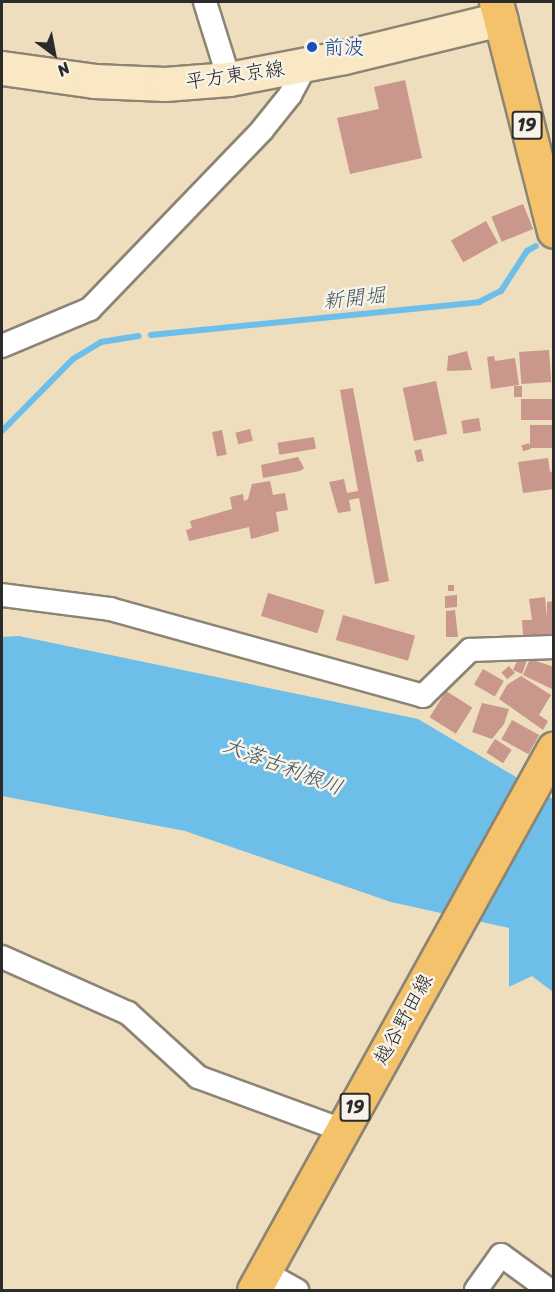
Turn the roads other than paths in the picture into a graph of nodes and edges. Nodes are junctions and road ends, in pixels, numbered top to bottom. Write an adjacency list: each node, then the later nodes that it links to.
1 (205, 2): 5 (street)
2 (498, 10): 3 (main road, 平方東京線); 6 (main road, 19)
3 (306, 65): 5 (main road, 平方東京線); 7 (street)
4 (2, 68): 5 (main road, 平方東京線)
5 (229, 79)
6 (554, 231)
7 (2, 346)
8 (2, 596): 9 (street)
9 (554, 647)
10 (554, 748): 12 (main road, 越谷野田線 / 19)
11 (2, 957): 12 (street)
12 (342, 1130): 13 (main road, 越谷野田線 / 19)
13 (259, 1281): 14 (street)
14 (297, 1290)
15 (476, 1290): 16 (street)
16 (549, 1290)

